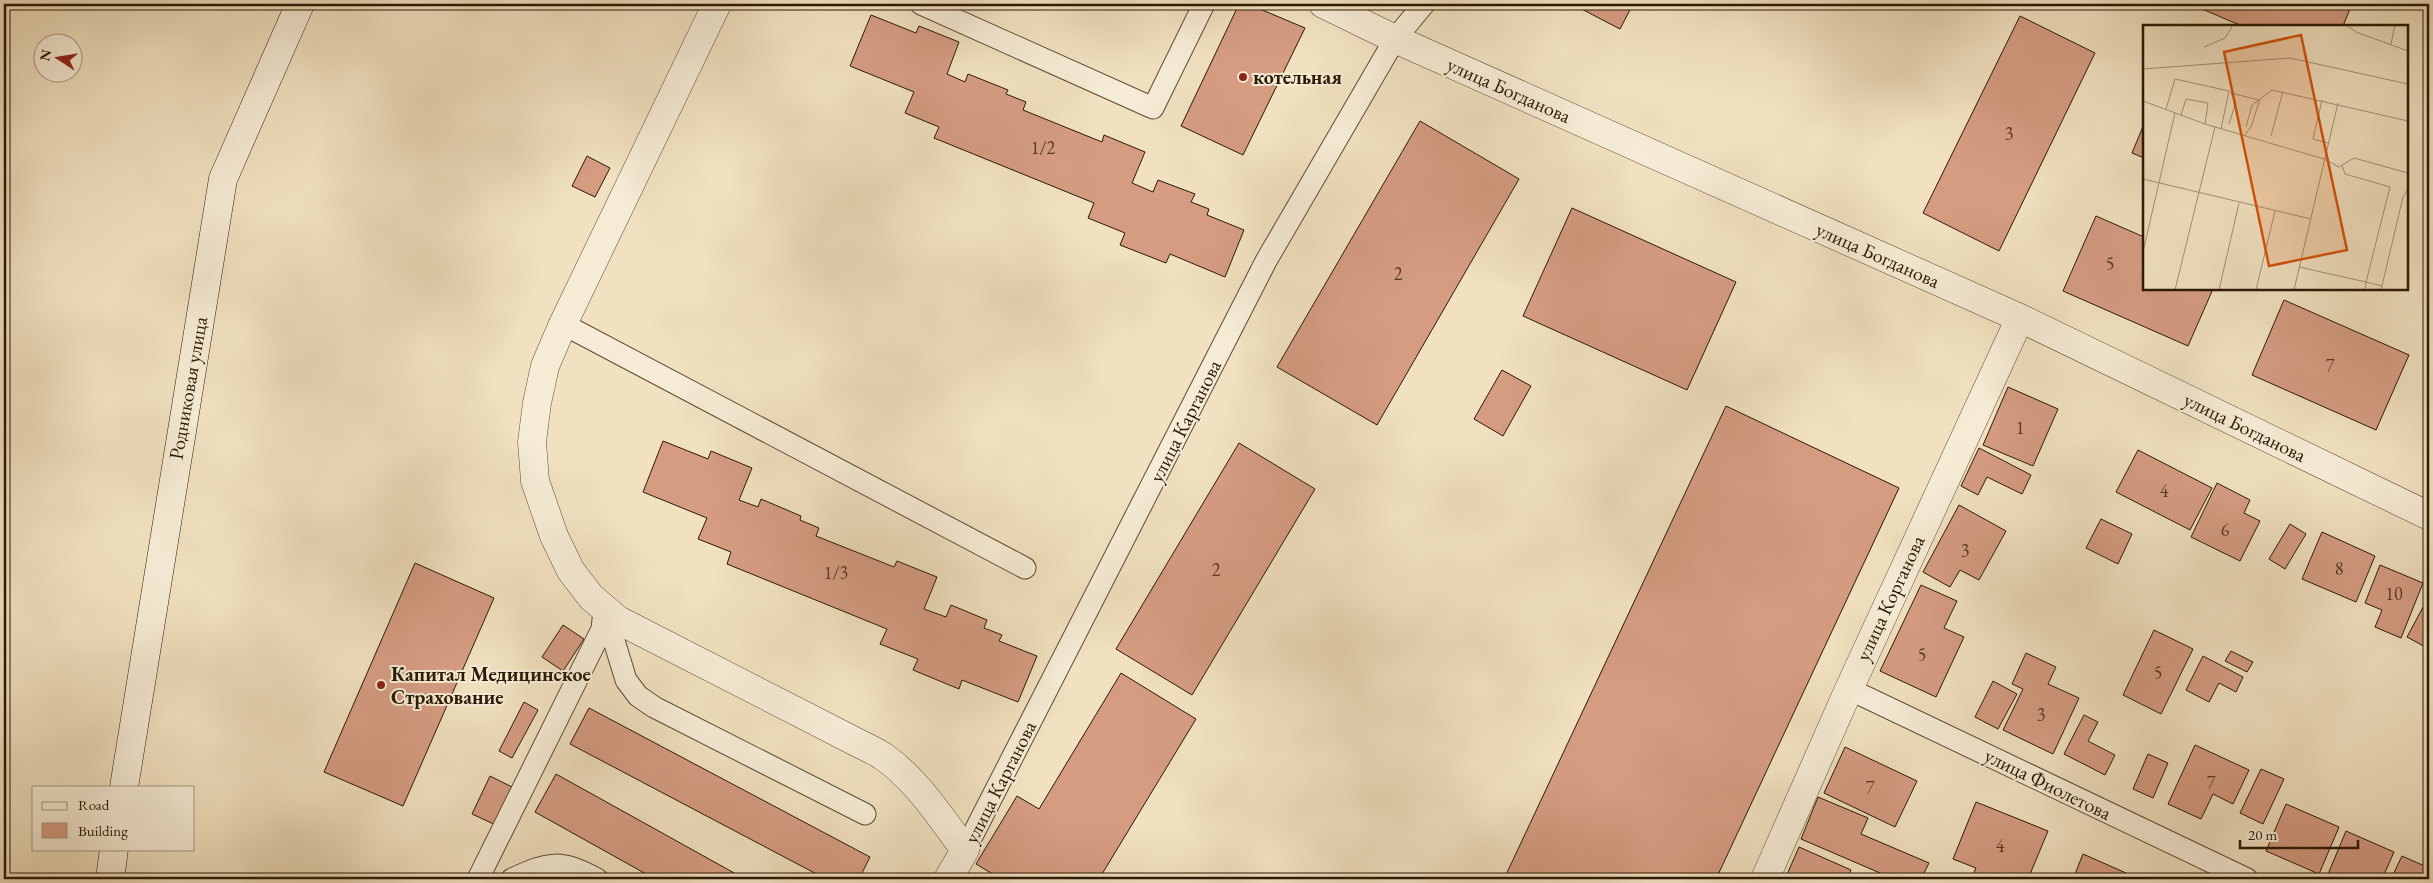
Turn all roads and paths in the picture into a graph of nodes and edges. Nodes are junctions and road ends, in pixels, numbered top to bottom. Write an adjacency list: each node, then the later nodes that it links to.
1 (300, 4): 14 (street, Родниковая улица)
2 (717, 4): 9 (street)
3 (921, 4): 4 (lane)
4 (1204, 4)
5 (1323, 4): 7 (street, улица Богданова)
6 (1424, 4): 7 (lane, улица Карганова)
7 (1394, 38): 8 (street, улица Богданова); 17 (lane, улица Карганова)
8 (2020, 318): 10 (street, улица Богданова); 13 (street, улица Корганова)
9 (563, 324): 11 (lane); 12 (street)
10 (2429, 516)
11 (1025, 568)
12 (604, 608): 15 (lane); 17 (street); 19 (lane)
13 (1849, 689): 23 (street, улица Корганова); 24 (lane, улица Фиолетова)
14 (124, 786)
15 (865, 814)
16 (114, 850): 18 (street)
17 (965, 850): 22 (street)
18 (110, 879)
19 (478, 879)
20 (512, 879): 21 (lane)
21 (597, 879)
22 (948, 879)
23 (1765, 879)
24 (2247, 879)

